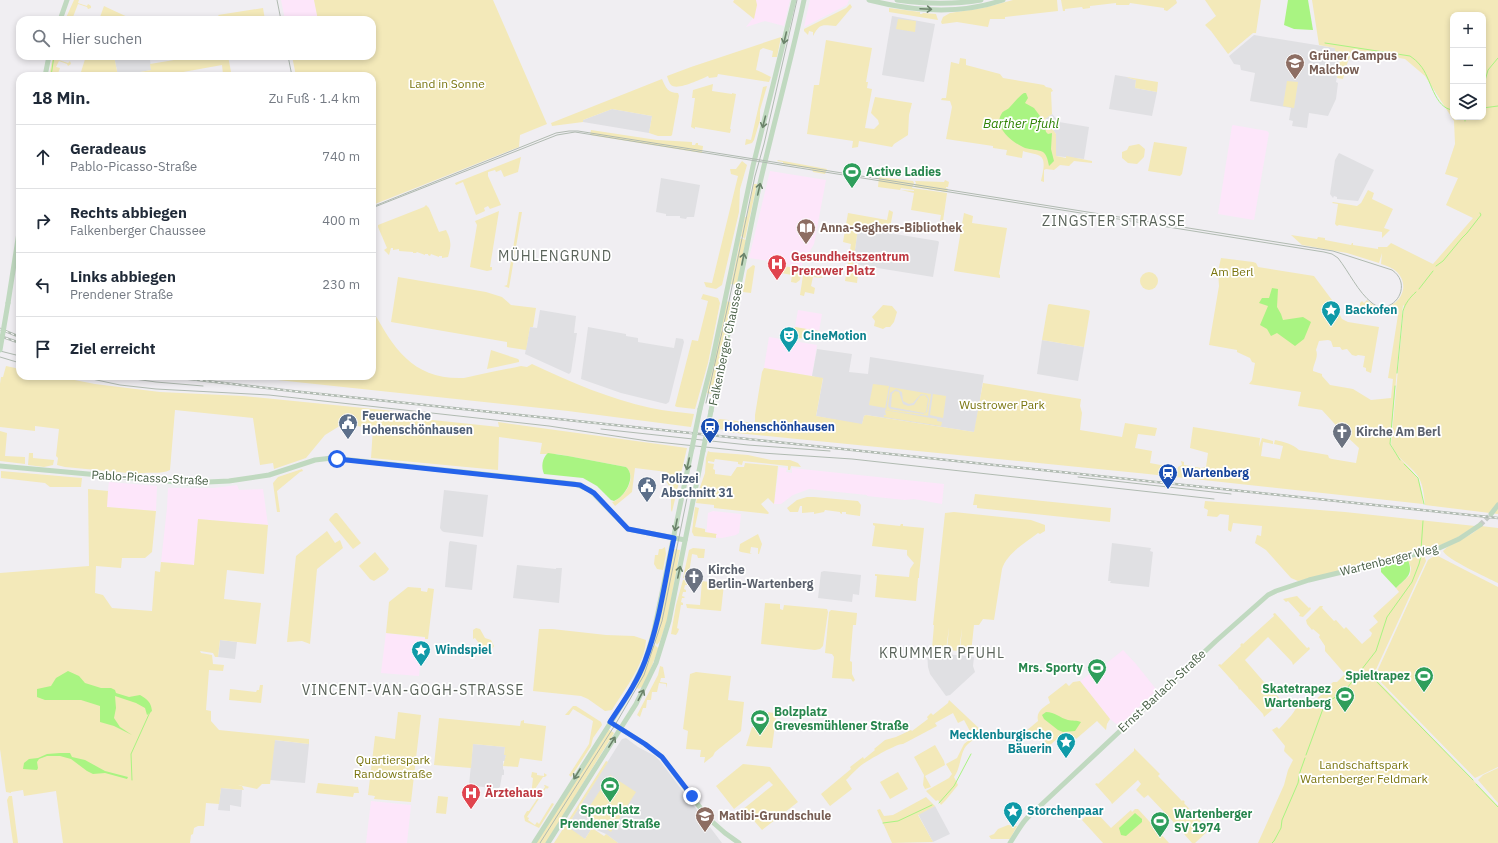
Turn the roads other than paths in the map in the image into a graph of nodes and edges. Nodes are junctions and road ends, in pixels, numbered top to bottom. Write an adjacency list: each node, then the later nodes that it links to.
1 (67, 0): 8 (main road)
2 (794, 0): 12 (main road, Falkenberger Chaussee, one-way to 12)
3 (804, 0): 13 (main road, Falkenberger Chaussee, one-way to 3)
4 (869, 0): 7 (main road, one-way to 7)
5 (897, 0): 6 (main road)
6 (981, 0)
7 (1003, 0)
8 (61, 16)
9 (48, 60): 10 (main road)
10 (46, 72)
11 (16, 252): 14 (main road, bridge)
12 (726, 294): 13 (main road); 19 (main road, Falkenberger Chaussee, one-way to 19, bridge)
13 (736, 296): 20 (main road, Falkenberger Chaussee, bridge)
14 (0, 350)
15 (0, 466): 19 (main road, Pablo-Picasso-Straße)
16 (1498, 505): 17 (main road)
17 (1491, 514)
18 (1480, 524): 21 (main road, Wartenberger Weg)
19 (674, 538): 20 (main road, Pablo-Picasso-Straße); 22 (main road, Falkenberger Chaussee)
20 (686, 540): 23 (main road, Falkenberger Chaussee, one-way to 20)
21 (1292, 585): 27 (main road, Ernst-Barlach-Straße)
22 (610, 722): 23 (main road); 24 (main road, Falkenberger Chaussee, one-way to 24)
23 (621, 728): 25 (main road, Falkenberger Chaussee, one-way to 23); 26 (main road)
24 (534, 843)
25 (548, 843)
26 (739, 843)
27 (1010, 843)

